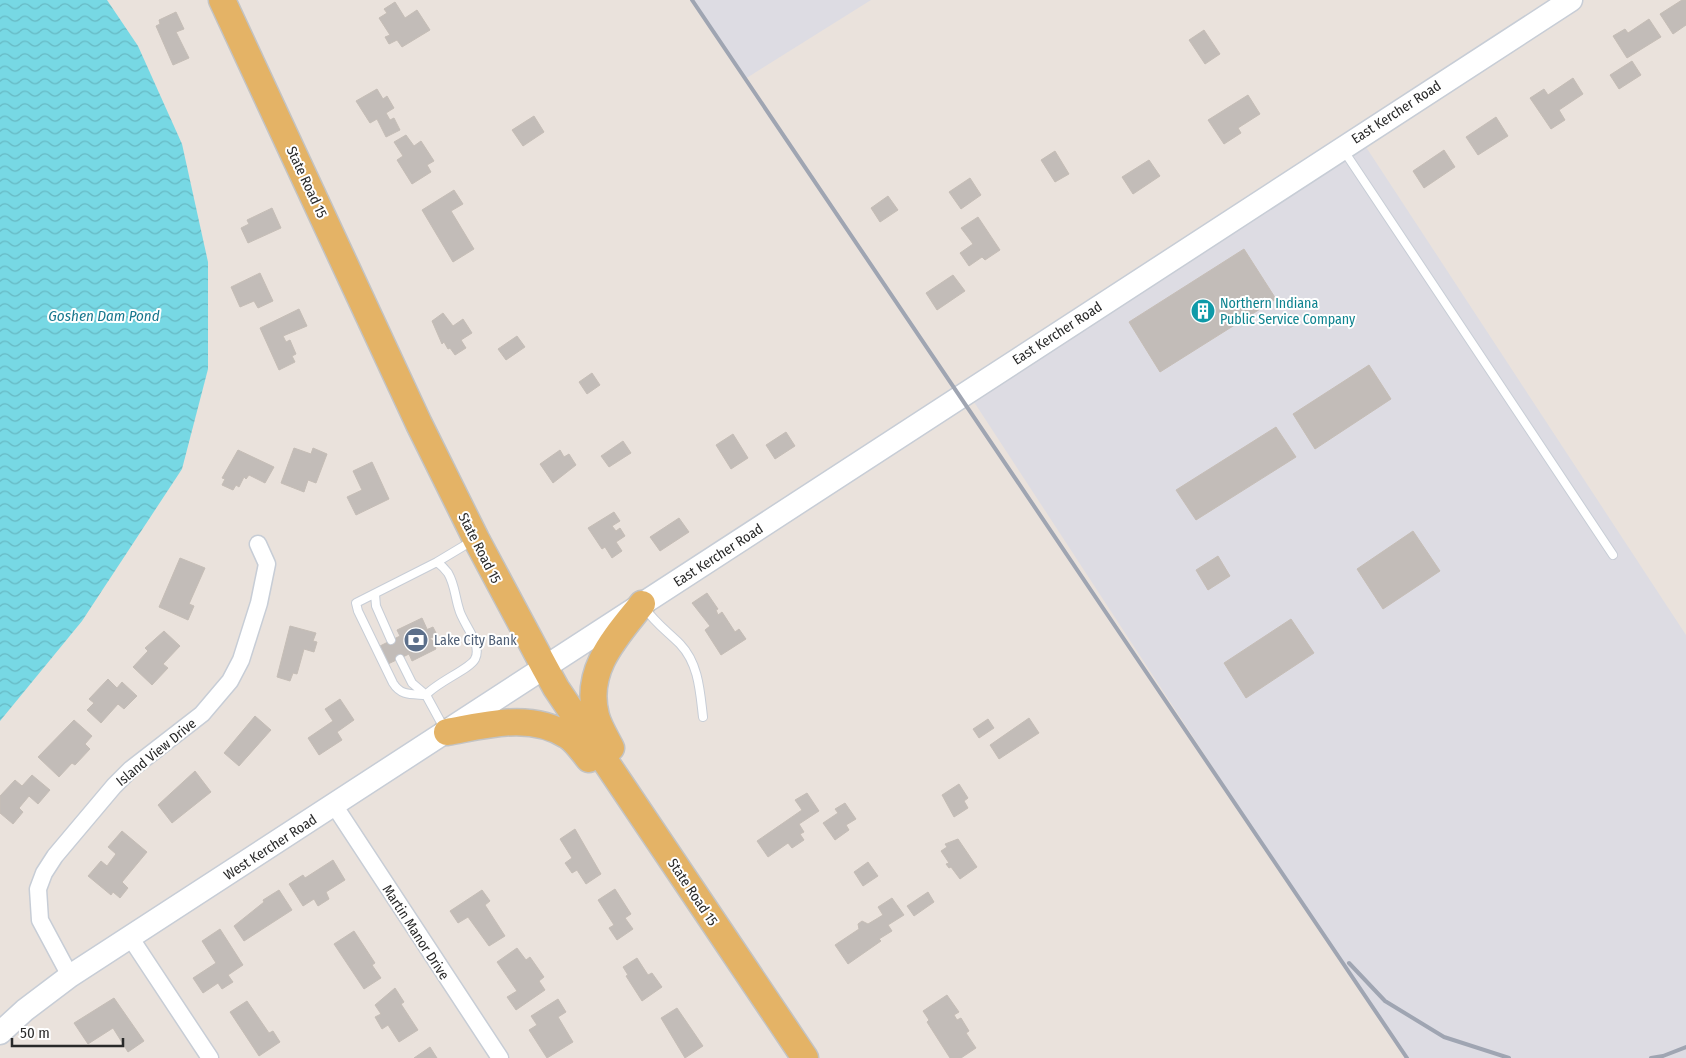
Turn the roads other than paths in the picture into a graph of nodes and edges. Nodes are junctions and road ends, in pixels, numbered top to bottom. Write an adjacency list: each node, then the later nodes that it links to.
1 (222, 0): 4 (main road, State Road 15)
2 (1571, 0): 3 (main road, East Kercher Road)
3 (1342, 147): 6 (lane); 9 (main road, East Kercher Road)
4 (476, 539): 7 (lane); 12 (main road, State Road 15)
5 (258, 544): 19 (street, Island View Drive)
6 (1613, 555)
7 (437, 562): 8 (lane); 13 (lane)
8 (375, 594): 10 (lane); 13 (lane)
9 (642, 604): 12 (main road, East Kercher Road); 14 (lane); 17 (main road)
10 (391, 640)
11 (400, 659): 13 (lane)
12 (544, 668): 15 (main road, West Kercher Road); 17 (main road, State Road 15)
13 (426, 695): 15 (lane)
14 (703, 718)
15 (447, 732): 16 (main road, West Kercher Road); 17 (main road)
16 (334, 805): 18 (main road, West Kercher Road); 22 (street, Martin Manor Drive)
17 (649, 827): 23 (main road, State Road 15)
18 (130, 938): 19 (main road, West Kercher Road); 21 (street)
19 (70, 976): 20 (main road, West Kercher Road)
20 (0, 1033)
21 (210, 1058)
22 (500, 1058)
23 (805, 1058)

